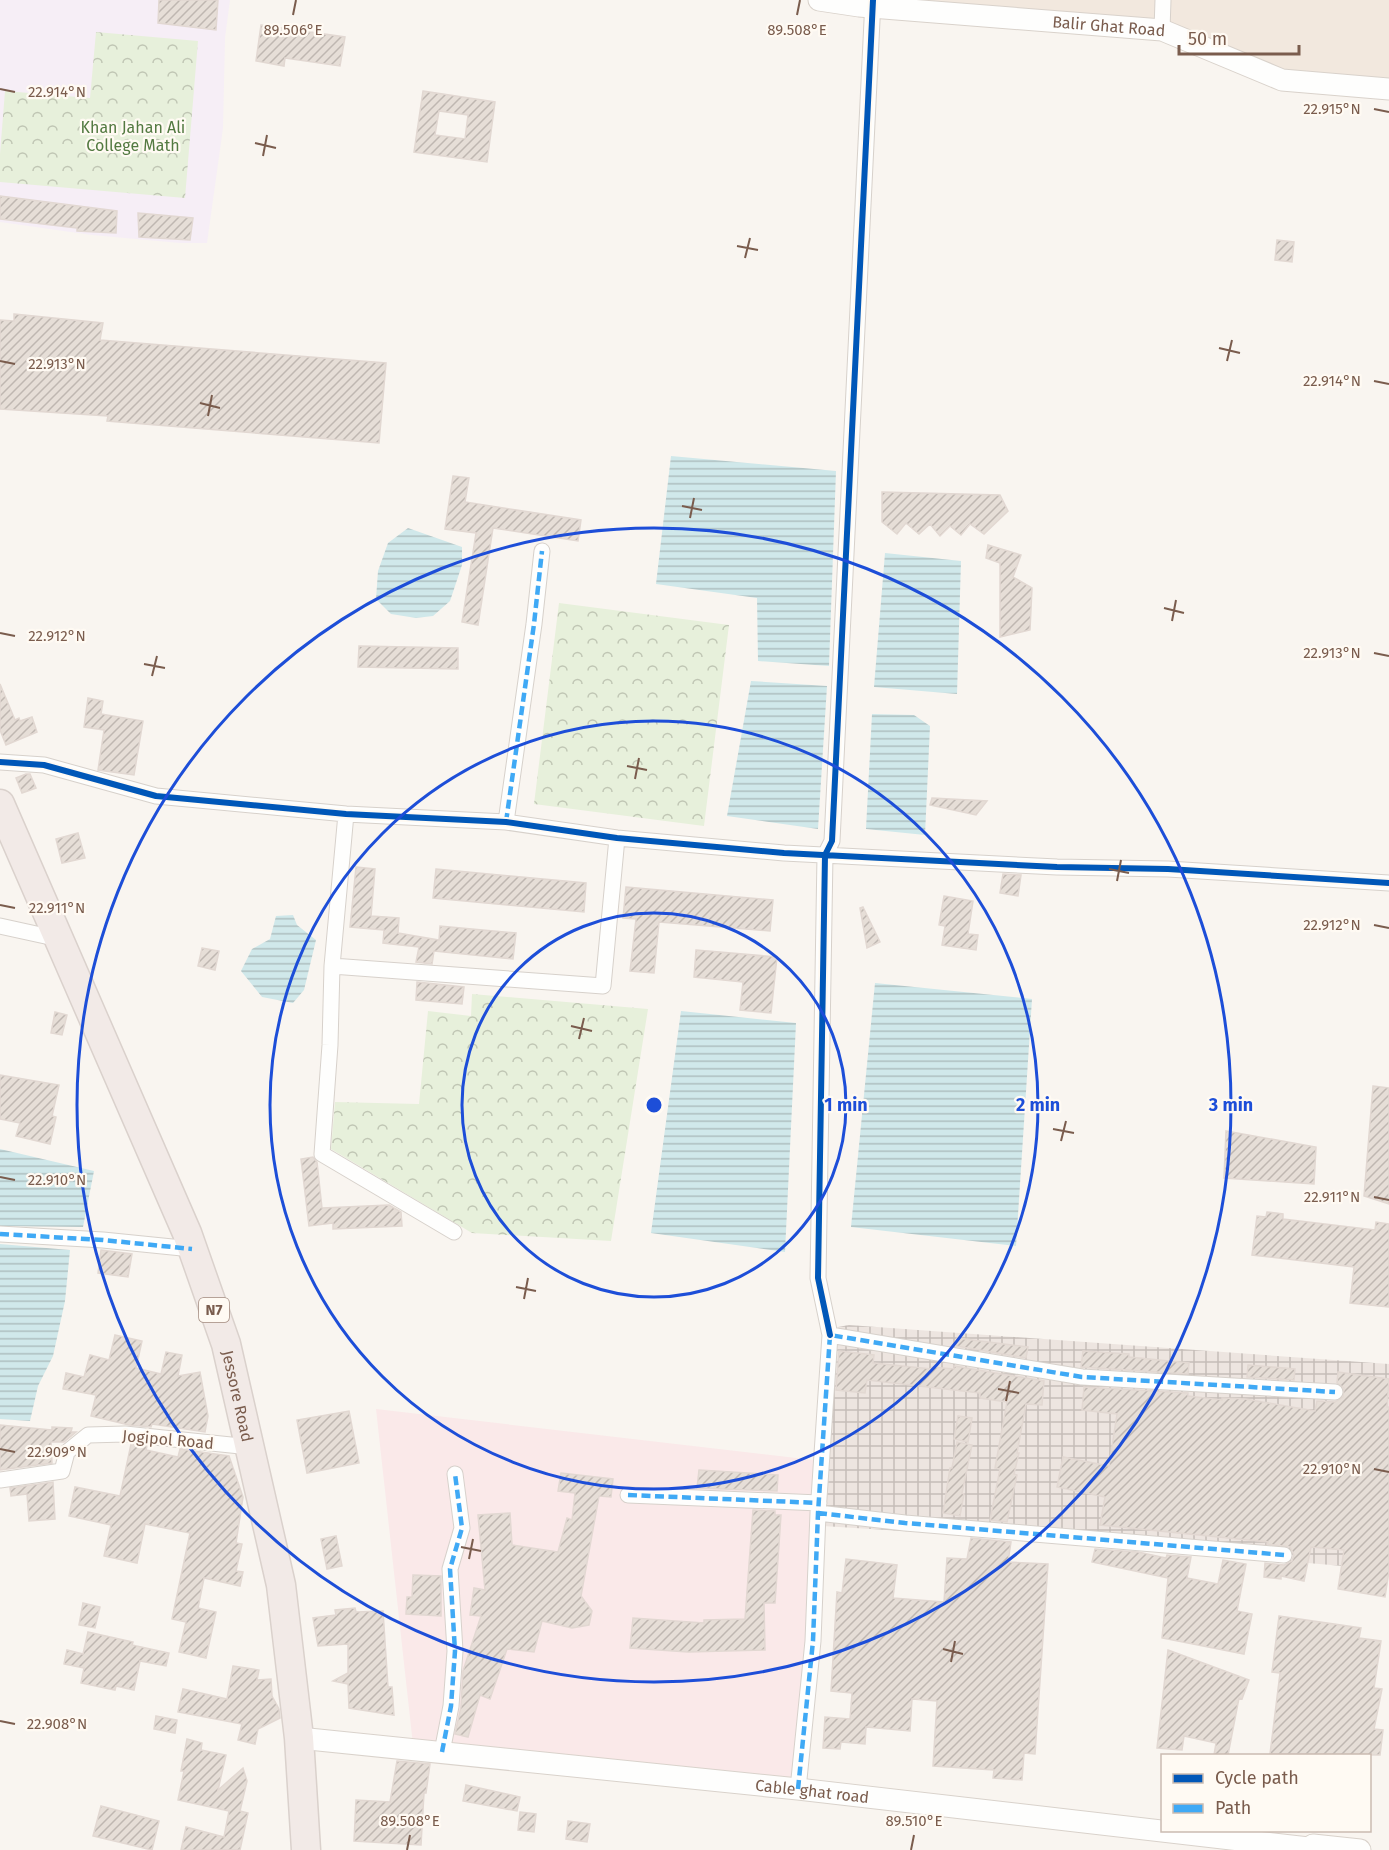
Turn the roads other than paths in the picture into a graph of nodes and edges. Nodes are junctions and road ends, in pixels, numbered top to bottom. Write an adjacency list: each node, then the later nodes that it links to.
1 (819, 0): 3 (street, Balir Ghat Road)
2 (1163, 0): 4 (street)
3 (871, 2): 4 (street, Balir Ghat Road); 13 (street)
4 (1162, 27): 5 (street, Balir Ghat Road); 6 (street, Balir Ghat Road)
5 (1389, 82)
6 (1389, 89)
7 (542, 551): 11 (street)
8 (0, 762): 10 (street)
9 (0, 804): 16 (highway, Jessore Road / N7)
10 (346, 814): 11 (street); 17 (street)
11 (506, 822): 12 (street)
12 (617, 838): 13 (street); 17 (street)
13 (825, 855): 14 (street); 21 (street)
14 (1389, 883)
15 (0, 926): 16 (street)
16 (59, 939): 20 (highway, Jessore Road / N7)
17 (332, 966): 18 (street)
18 (454, 1232)
19 (0, 1234): 20 (street)
20 (192, 1249): 23 (highway, Jessore Road / N7)
21 (830, 1335): 22 (street); 27 (street)
22 (1335, 1392)
23 (250, 1447): 25 (street, Jogipol Road); 29 (highway, Jessore Road / N7)
24 (455, 1474): 30 (street)
25 (0, 1480)
26 (628, 1495): 27 (street)
27 (819, 1508): 28 (street); 31 (street)
28 (1284, 1555)
29 (299, 1736): 30 (street, Cable ghat road); 36 (highway, Jessore Road / N7)
30 (442, 1750): 31 (street, Cable ghat road)
31 (799, 1787): 32 (street, Cable ghat road); 33 (street, Cable ghat road)
32 (1161, 1827)
33 (1161, 1830)
34 (1175, 1832): 37 (street, Cable ghat road)
35 (1207, 1832): 38 (street)
36 (306, 1850)
37 (1326, 1850)
38 (1360, 1850)

